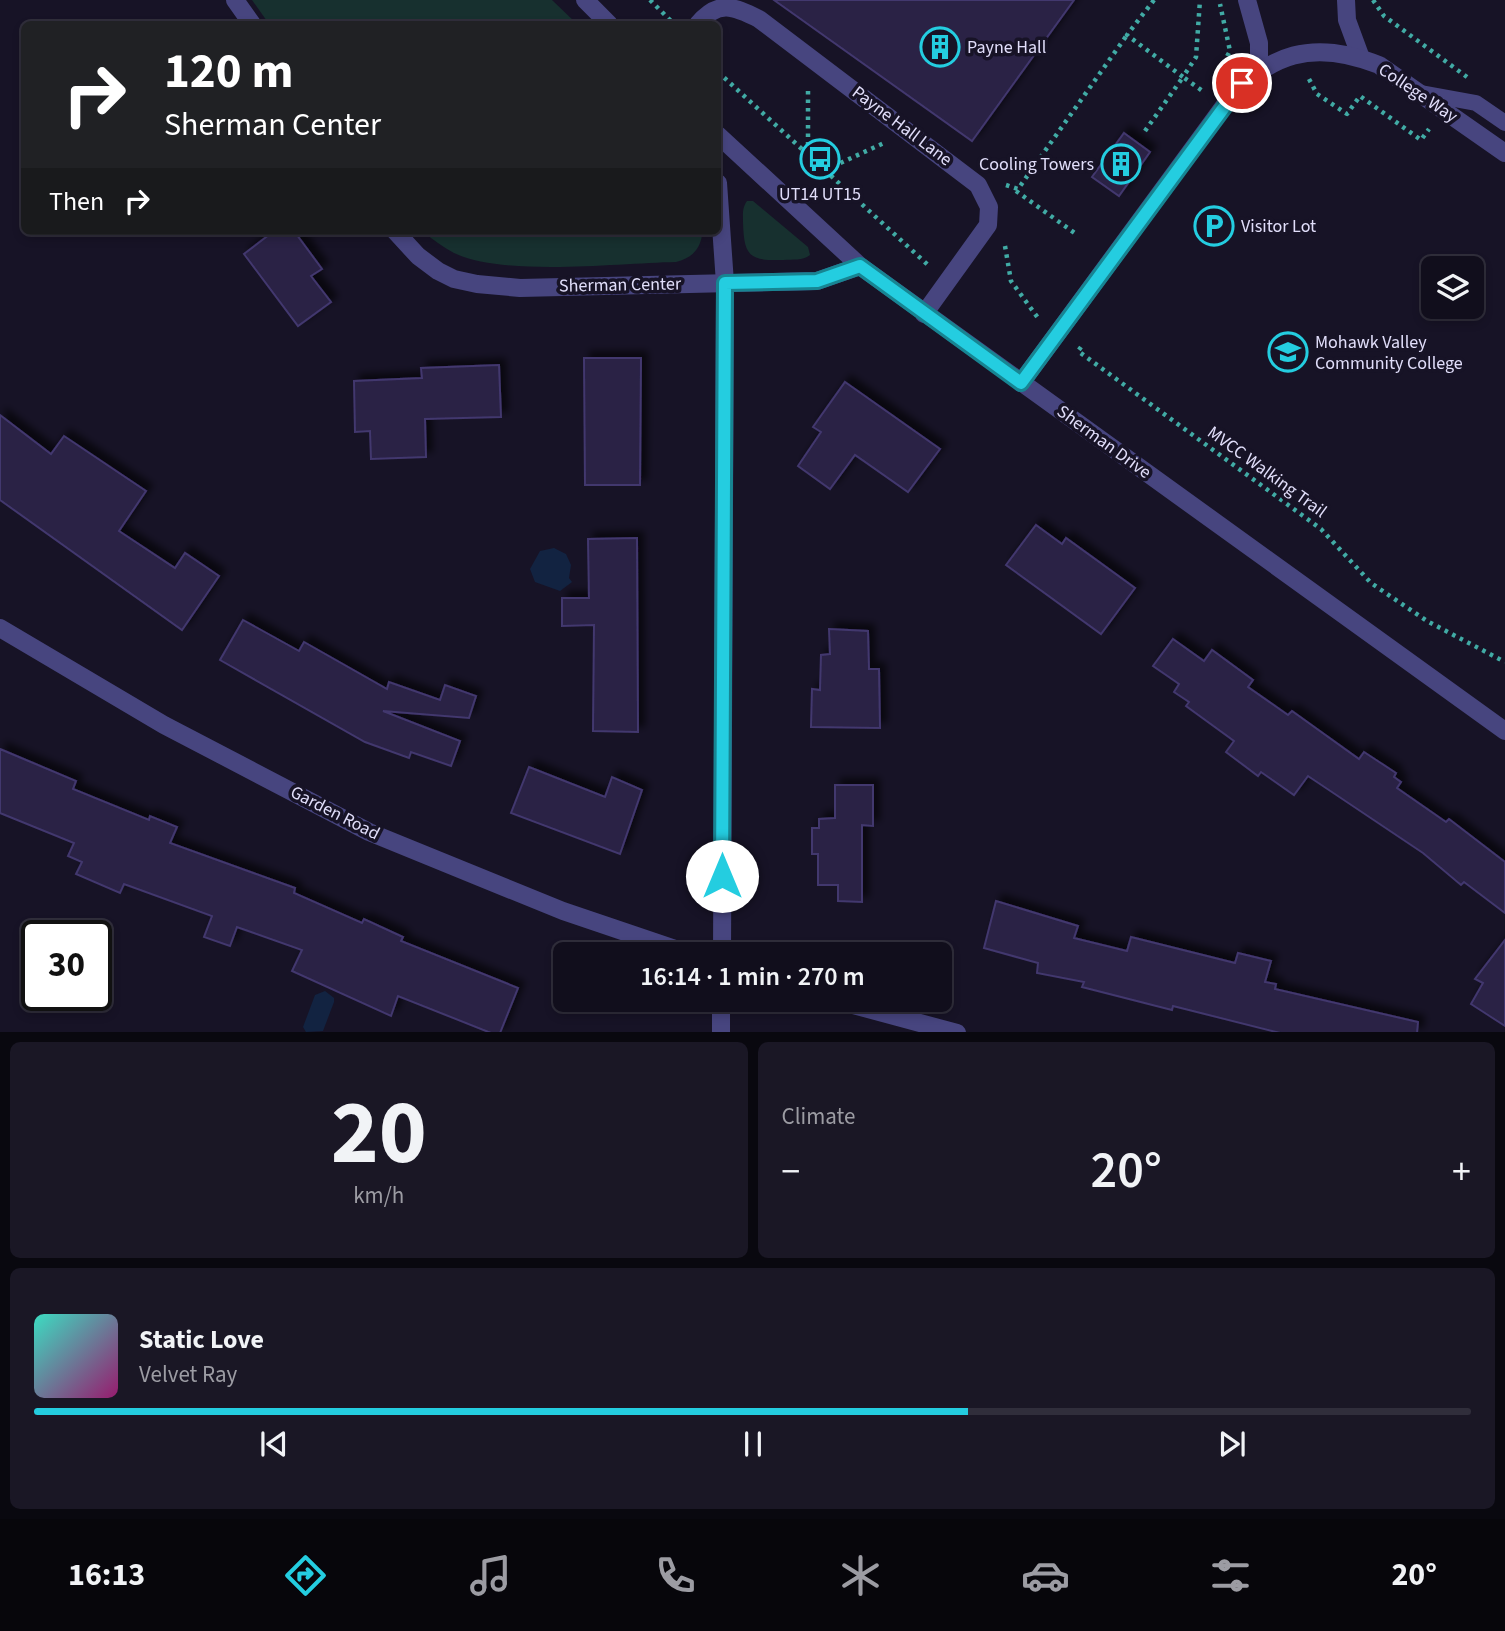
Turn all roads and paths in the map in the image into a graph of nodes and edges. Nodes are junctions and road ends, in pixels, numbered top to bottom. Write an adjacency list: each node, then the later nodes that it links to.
1 (235, 0): 10 (street)
2 (585, 0): 11 (street)
3 (650, 0): 12 (path)
4 (1154, 0): 14 (path)
5 (1200, 0): 19 (path)
6 (1220, 0): 19 (path)
7 (1247, 0): 16 (street)
8 (1346, 0): 15 (street)
9 (1373, 0): 21 (path)
10 (250, 21)
11 (606, 21)
12 (671, 21)
13 (701, 21): 38 (street, Payne Hall Lane)
14 (1128, 35): 19 (path); 32 (path)
15 (1361, 58): 16 (street, College Way); 22 (street, College Way)
16 (1259, 69): 43 (street, College Way)
17 (808, 73): 29 (path)
18 (721, 75): 29 (path)
19 (1184, 77): 25 (path)
20 (1309, 79): 24 (path)
21 (1476, 83)
22 (1422, 93): 23 (lane); 28 (street, College Way)
23 (1505, 123)
24 (1432, 125)
25 (1145, 131)
26 (721, 138): 37 (street, Sherman Drive)
27 (896, 138): 30 (path)
28 (1505, 153)
29 (808, 155): 30 (path)
30 (825, 170): 38 (path)
31 (994, 181): 32 (path)
32 (1018, 189): 34 (path)
33 (721, 226): 39 (street)
34 (1076, 234)
35 (400, 235): 39 (street, Sherman Center)
36 (1004, 241): 41 (path)
37 (860, 266): 39 (street, Sherman Center); 40 (street, Sherman Drive)
38 (947, 282): 40 (street, Payne Hall Lane)
39 (725, 283): 48 (street)
40 (924, 314): 43 (street, Sherman Drive)
41 (1042, 323)
42 (1078, 351): 45 (path, MVCC Walking Trail)
43 (1021, 383): 46 (street, Sherman Drive)
44 (0, 628): 47 (street, Garden Road)
45 (1505, 662)
46 (1505, 731)
47 (655, 942)
48 (722, 942)
49 (721, 1012): 51 (street)
50 (881, 1012): 52 (street)
51 (721, 1032)
52 (957, 1032)

